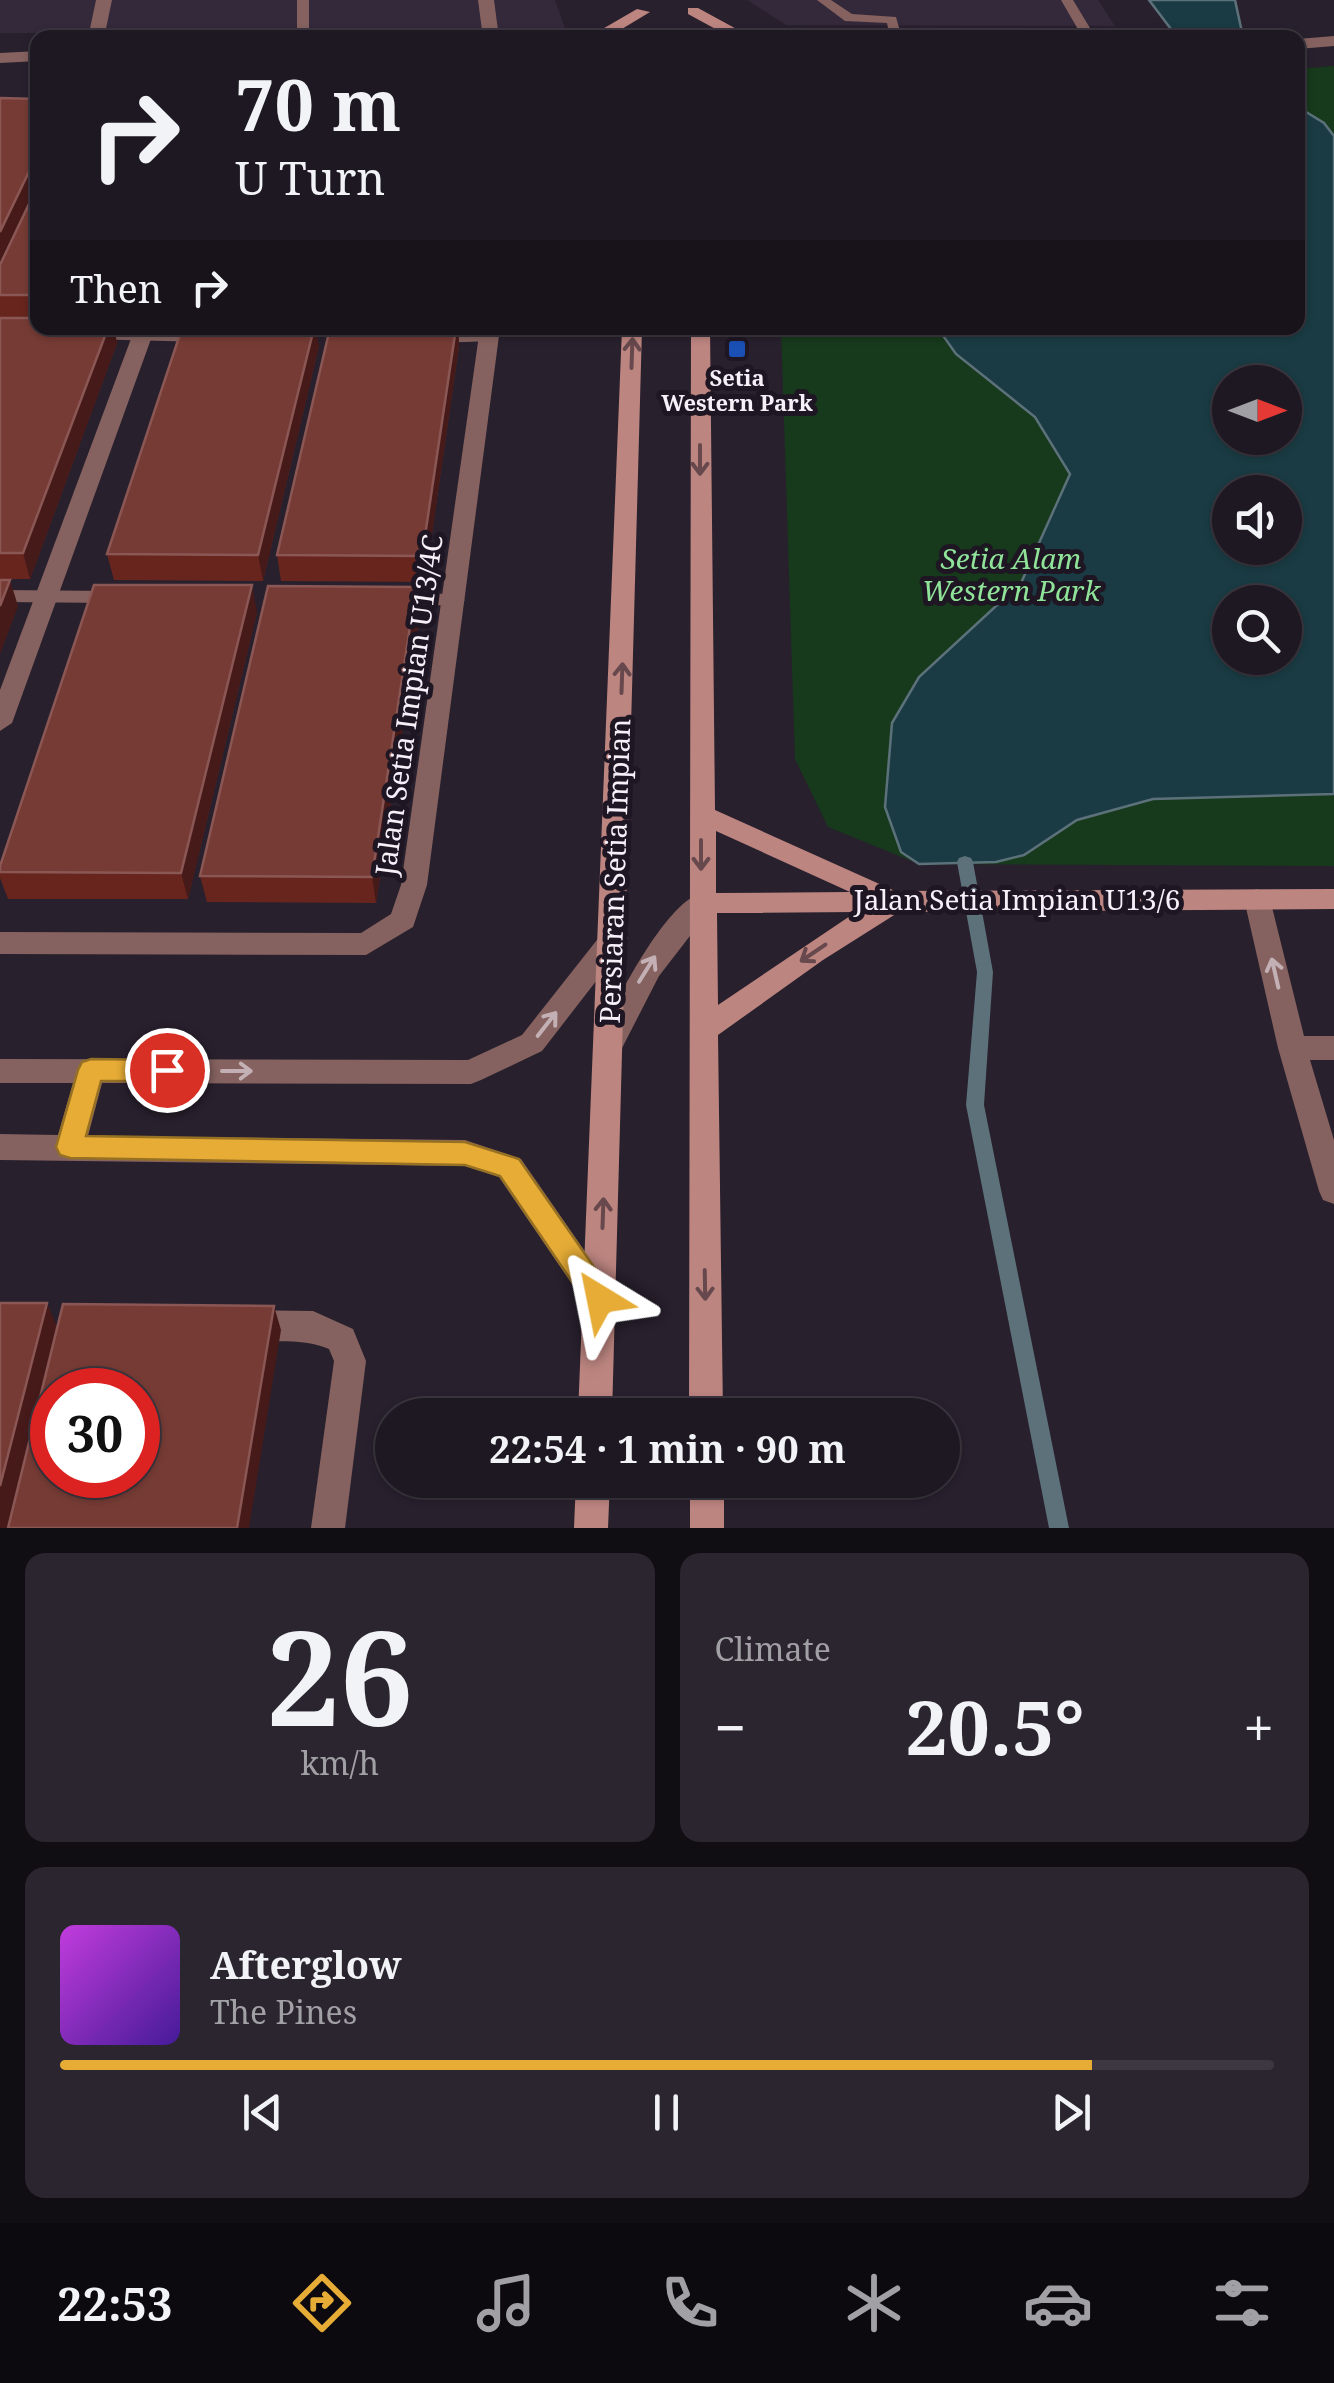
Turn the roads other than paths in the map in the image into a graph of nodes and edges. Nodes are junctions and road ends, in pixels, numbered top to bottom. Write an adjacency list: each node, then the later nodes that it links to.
1 (104, 0): 8 (street)
2 (304, 0): 9 (lane)
3 (486, 0): 10 (street)
4 (824, 0): 13 (lane)
5 (1066, 0): 14 (lane)
6 (641, 6): 11 (street)
7 (693, 6): 12 (street)
8 (98, 30)
9 (302, 30)
10 (490, 30)
11 (606, 30)
12 (732, 30)
13 (894, 30)
14 (1085, 30)
15 (1334, 41): 16 (street)
16 (1305, 43)
17 (30, 56): 18 (street)
18 (0, 58)
19 (89, 335): 26 (lane)
20 (142, 335): 30 (street)
21 (188, 335): 27 (lane)
22 (458, 335): 28 (lane)
23 (489, 335): 33 (street, Jalan Setia Impian U13/4C)
24 (632, 335): 40 (street, Persiaran Setia Impian, one-way to 24)
25 (700, 335): 35 (street, one-way to 35)
26 (71, 336)
27 (218, 337)
28 (411, 338)
29 (0, 596): 30 (lane)
30 (46, 597): 31 (lane); 34 (street)
31 (124, 597)
32 (378, 599): 33 (lane)
33 (456, 600): 41 (street, Jalan Setia Impian U13/4C)
34 (0, 723)
35 (701, 814): 38 (street); 39 (street, one-way to 39)
36 (1257, 898): 37 (street, Jalan Setia Impian U13/6); 38 (street, Jalan Setia Impian U13/6); 44 (street, one-way to 36)
37 (1334, 898)
38 (909, 901): 39 (street, Jalan Setia Impian U13/6); 42 (street, one-way to 42)
39 (701, 902): 42 (street); 43 (street, one-way to 39)
40 (614, 938): 43 (street, Persiaran Setia Impian); 46 (street, one-way to 40)
41 (0, 943)
42 (702, 1030): 54 (street, one-way to 54)
43 (609, 1046): 51 (street, Persiaran Setia Impian, one-way to 43)
44 (1292, 1048): 45 (street); 50 (street)
45 (1334, 1048)
46 (91, 1070): 47 (street); 48 (street)
47 (0, 1071)
48 (70, 1147): 49 (street); 51 (street)
49 (0, 1148)
50 (1334, 1191)
51 (600, 1299): 53 (street, Persiaran Setia Impian)
52 (215, 1324): 57 (street)
53 (597, 1398)
54 (706, 1398)
55 (591, 1498): 58 (street)
56 (707, 1498): 59 (street)
57 (328, 1528)
58 (590, 1528)
59 (707, 1528)

